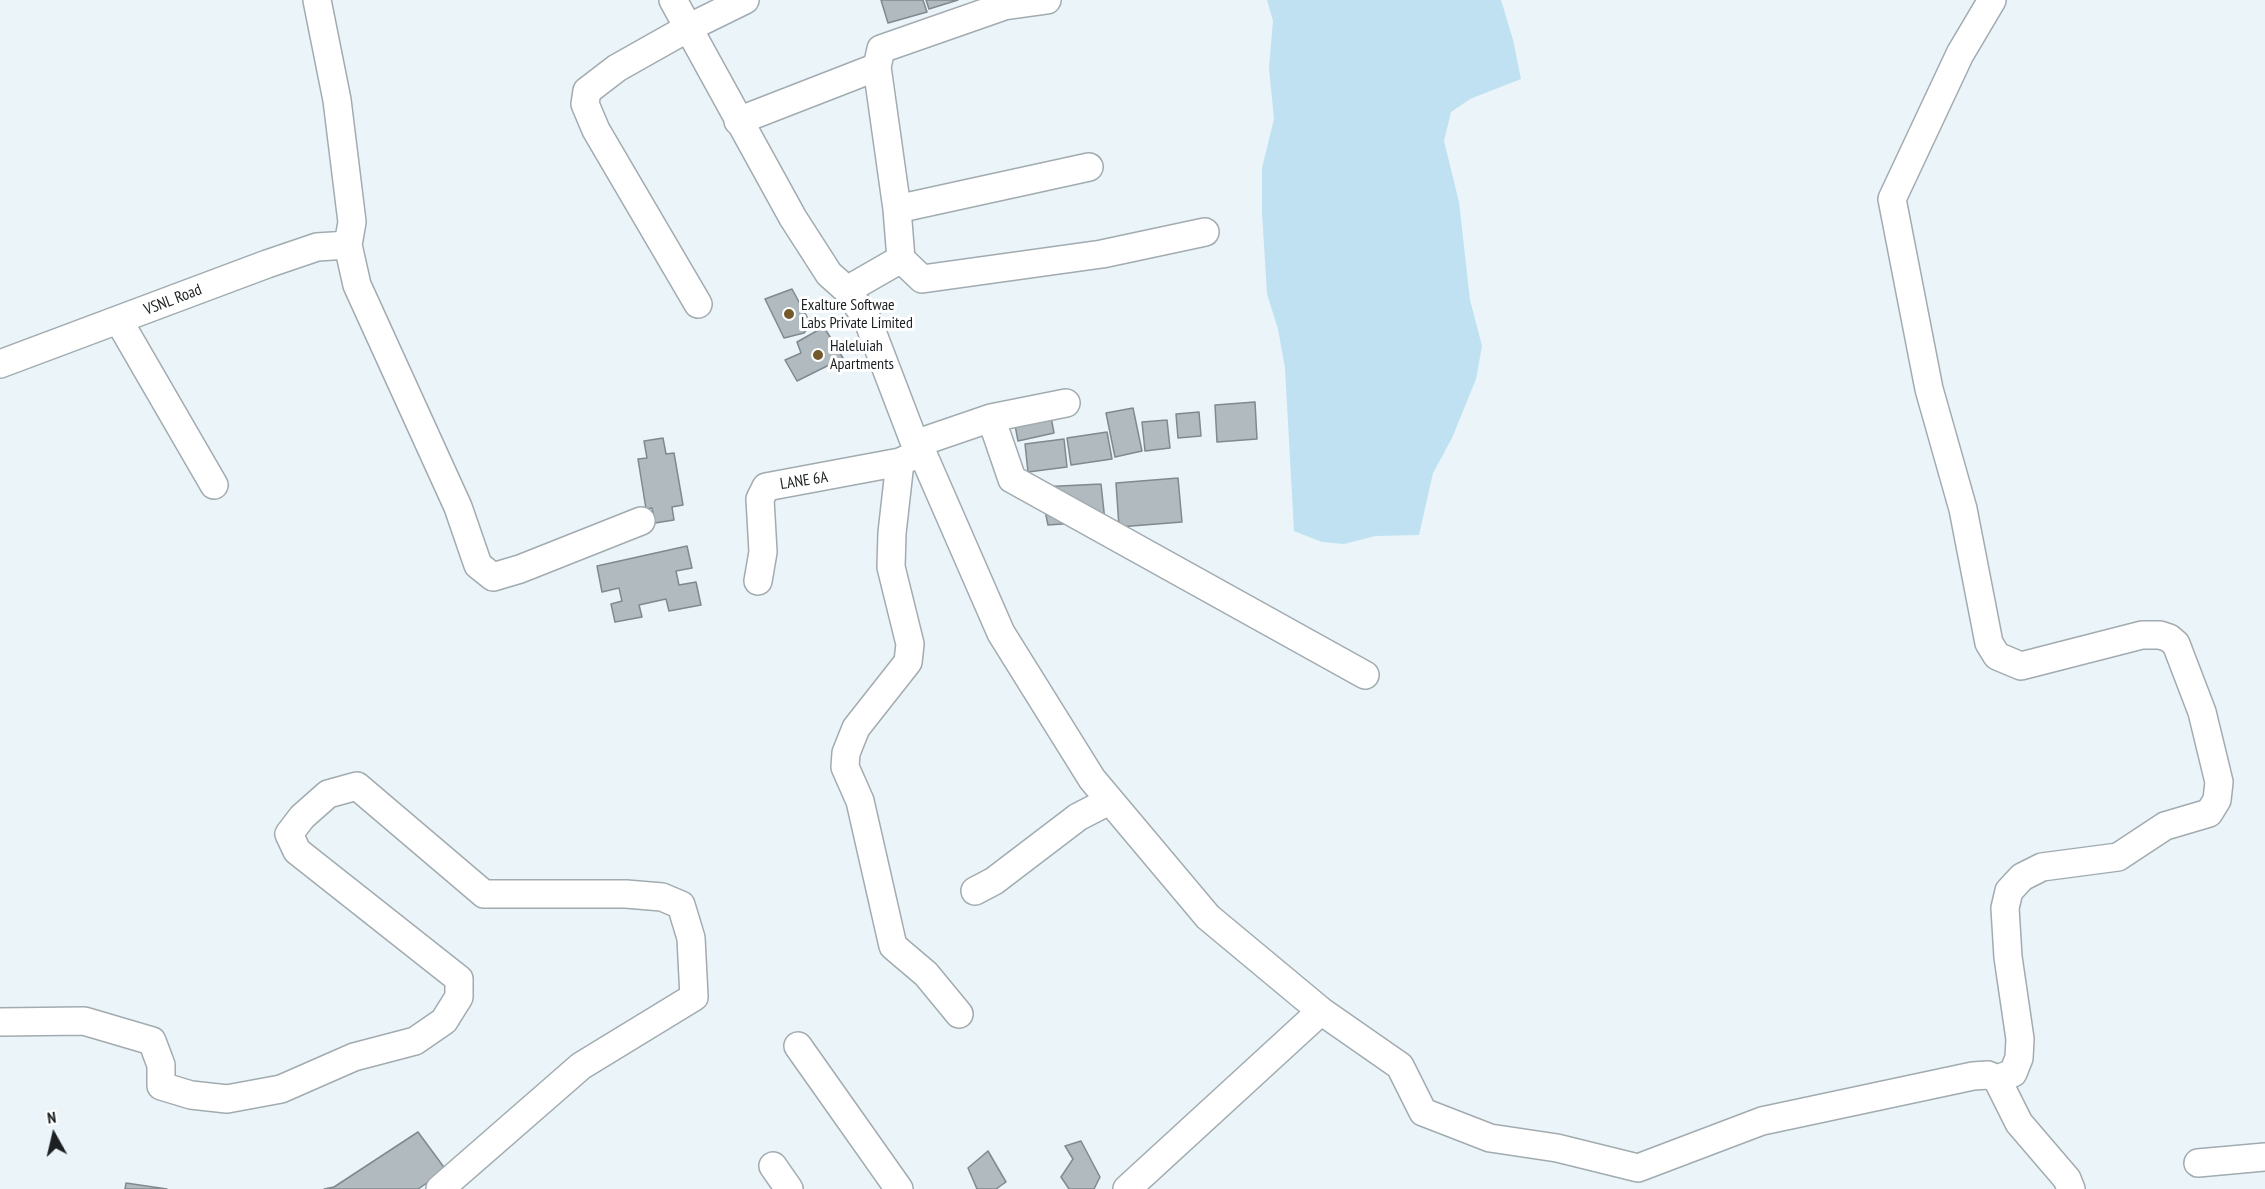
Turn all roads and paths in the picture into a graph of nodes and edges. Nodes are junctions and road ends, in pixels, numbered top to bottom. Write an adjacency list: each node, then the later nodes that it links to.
1 (317, 0): 12 (street)
2 (673, 0): 6 (street)
3 (745, 0): 6 (street)
4 (1047, 0): 7 (street)
5 (1992, 0): 31 (street)
6 (688, 28): 8 (street); 15 (street)
7 (877, 67): 8 (street); 10 (street)
8 (738, 122): 14 (street)
9 (1089, 167): 10 (street)
10 (897, 209): 13 (street)
11 (1205, 232): 13 (street)
12 (348, 245): 16 (street, VSNL Road); 22 (street)
13 (901, 259): 14 (street)
14 (847, 290): 20 (street)
15 (698, 304)
16 (119, 321): 17 (street, VSNL Road); 21 (street)
17 (0, 364)
18 (1066, 403): 19 (street)
19 (991, 418): 20 (street); 24 (street)
20 (912, 452): 23 (street, LANE 6A); 25 (street); 28 (street)
21 (214, 485)
22 (641, 521)
23 (758, 581)
24 (1365, 675)
25 (1109, 801): 26 (street); 27 (street)
26 (975, 891)
27 (1321, 1011): 31 (street); 38 (street)
28 (959, 1014)
29 (0, 1022): 35 (street)
30 (798, 1046): 37 (street)
31 (1997, 1079): 39 (street)
32 (2265, 1157): 33 (street)
33 (2198, 1163)
34 (773, 1166): 36 (street)
35 (440, 1189)
36 (789, 1189)
37 (898, 1189)
38 (1127, 1189)
39 (2071, 1189)

